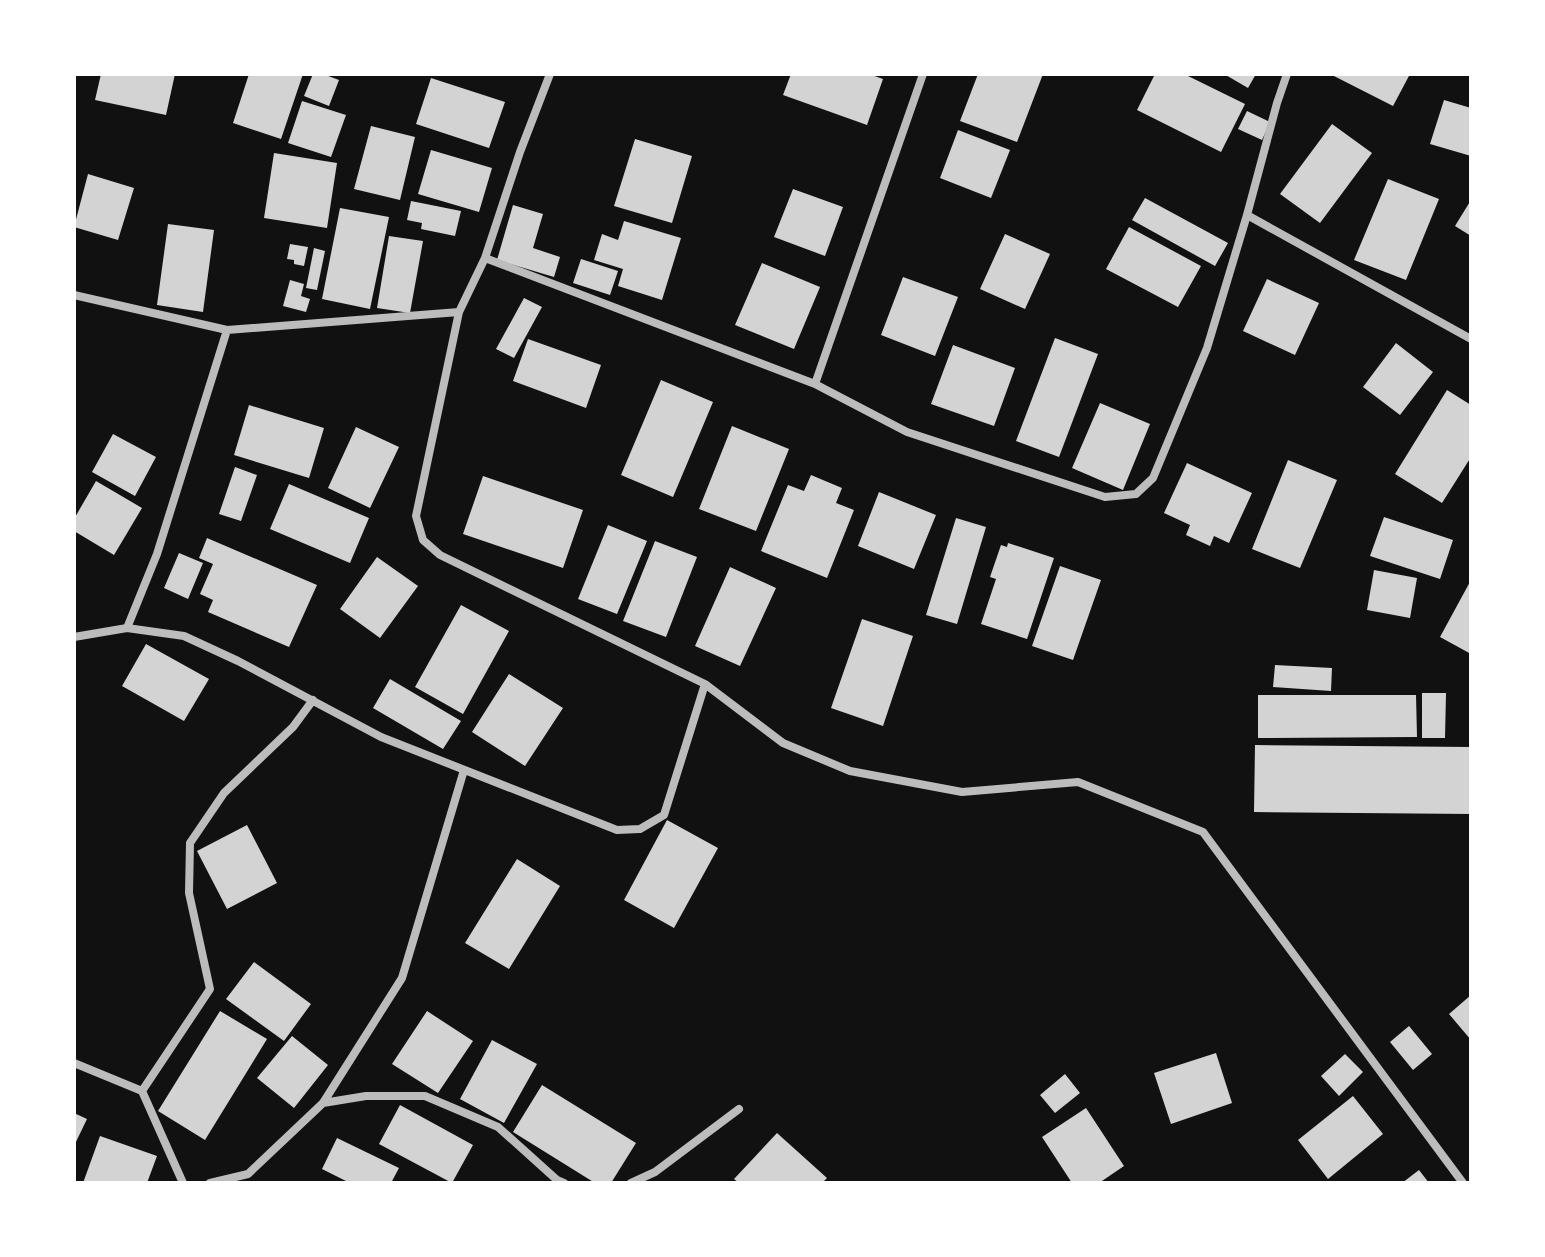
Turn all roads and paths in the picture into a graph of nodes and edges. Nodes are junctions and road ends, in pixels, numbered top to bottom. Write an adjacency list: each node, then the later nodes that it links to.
1 (550, 74): 5 (street)
2 (923, 74): 10 (street)
3 (1287, 74): 4 (street)
4 (1247, 215): 9 (street); 10 (street)
5 (485, 258): 7 (street); 10 (street)
6 (74, 295): 8 (street)
7 (459, 312): 8 (street); 13 (street)
8 (227, 330): 11 (street)
9 (1471, 339)
10 (815, 384)
11 (127, 628): 12 (street); 14 (street)
12 (74, 637)
13 (705, 684): 15 (street); 24 (street)
14 (313, 700): 15 (street); 17 (street)
15 (464, 770): 18 (street)
16 (74, 1063): 17 (street)
17 (142, 1091): 20 (street)
18 (323, 1103): 21 (street); 22 (street)
19 (739, 1109): 23 (street)
20 (183, 1183)
21 (210, 1183)
22 (564, 1183)
23 (631, 1183)
24 (1463, 1183)

